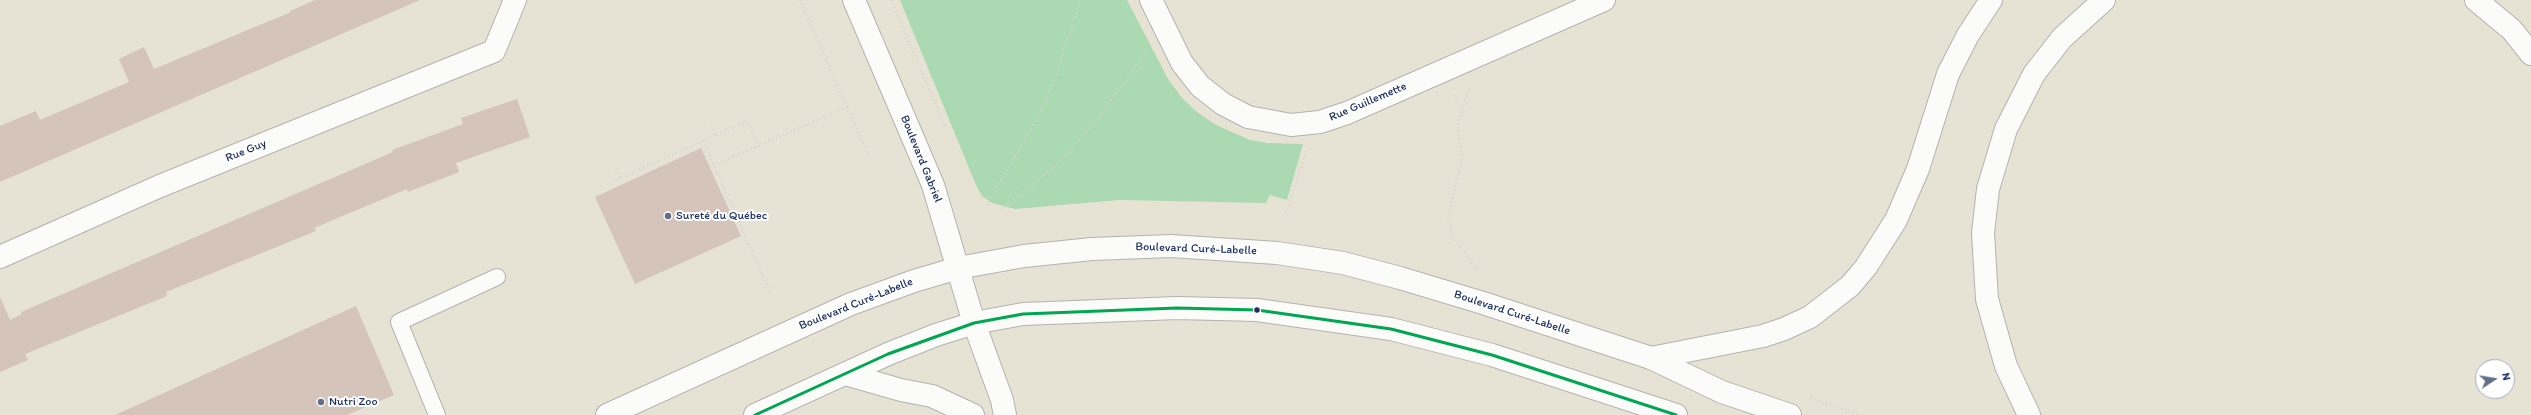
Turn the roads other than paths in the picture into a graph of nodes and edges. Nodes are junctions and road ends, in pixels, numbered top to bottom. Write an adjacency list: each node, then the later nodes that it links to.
1 (515, 0): 9 (main road, Rue Guy)
2 (854, 0): 10 (main road, Boulevard Gabriel)
3 (1151, 0): 4 (main road, Rue Guillemette)
4 (1604, 0)
5 (1991, 0): 13 (main road)
6 (2104, 0): 22 (main road)
7 (2476, 0): 8 (main road)
8 (2531, 54)
9 (0, 257)
10 (958, 268): 12 (main road, Boulevard Gabriel); 13 (main road, Boulevard Curé-Labelle); 16 (main road, Boulevard Curé-Labelle)
11 (498, 277): 15 (lane)
12 (974, 323): 14 (main road); 19 (main road, Boulevard Gabriel); 20 (main road)
13 (1651, 358): 21 (main road, Boulevard Curé-Labelle)
14 (845, 374): 17 (main road); 18 (main road)
15 (437, 415)
16 (607, 415)
17 (755, 415)
18 (973, 415)
19 (1004, 415)
20 (1676, 415)
21 (1790, 415)
22 (2030, 415)

